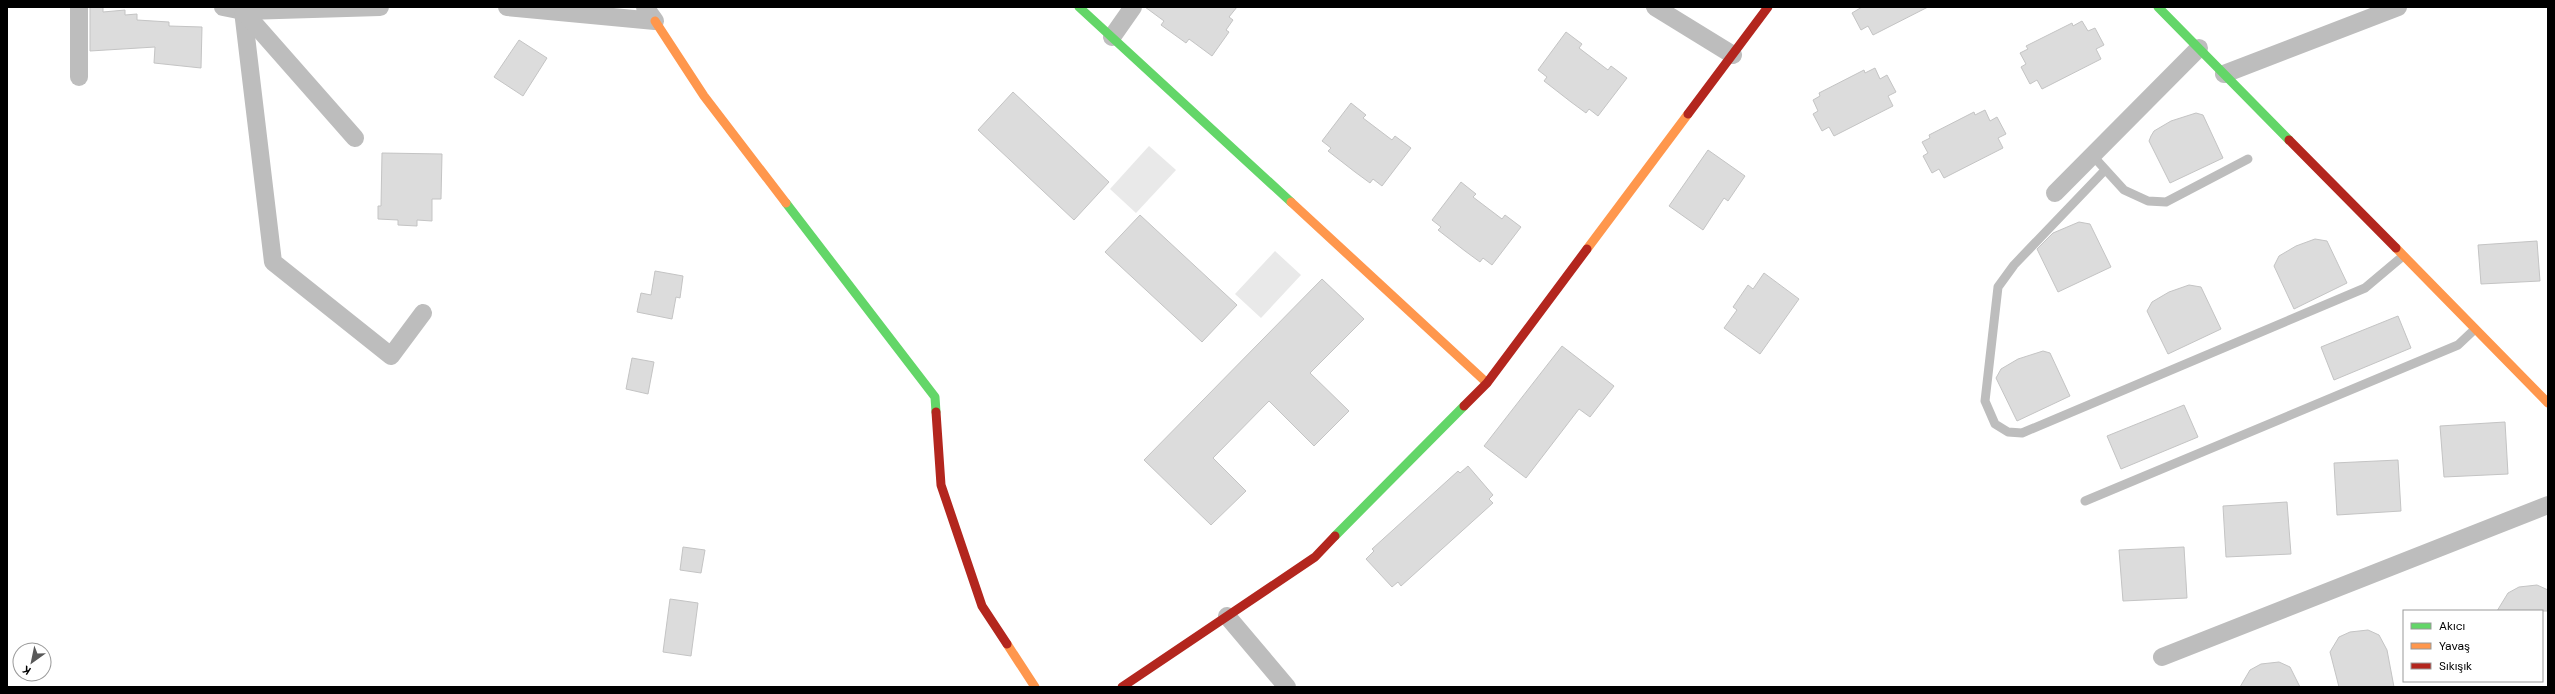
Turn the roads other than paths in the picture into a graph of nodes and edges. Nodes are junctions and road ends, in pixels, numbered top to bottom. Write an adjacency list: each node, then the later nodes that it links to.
1 (79, 7): 17 (street)
2 (223, 7): 11 (street)
3 (380, 7): 11 (street)
4 (507, 7): 12 (street)
5 (1079, 7): 13 (street)
6 (1133, 7): 13 (street)
7 (1655, 7): 15 (street)
8 (1768, 7): 15 (street)
9 (2158, 7): 14 (street)
10 (2398, 7): 16 (street)
11 (243, 11): 18 (street); 24 (street)
12 (650, 14): 32 (street)
13 (1112, 37): 26 (street)
14 (2199, 48): 16 (street); 19 (street)
15 (1733, 55): 26 (street)
16 (2224, 74): 23 (street)
17 (79, 77)
18 (355, 138)
19 (2093, 156): 21 (lane); 22 (street)
20 (2248, 159): 21 (lane)
21 (2105, 170): 23 (lane)
22 (2055, 193)
23 (2403, 256): 25 (street)
24 (423, 313)
25 (2475, 329): 27 (street); 28 (lane)
26 (1487, 383): 30 (street)
27 (2548, 403)
28 (2085, 501)
29 (2548, 505): 31 (street)
30 (1227, 616): 33 (street); 34 (street)
31 (2162, 657)
32 (1035, 687)
33 (1122, 687)
34 (1287, 687)

